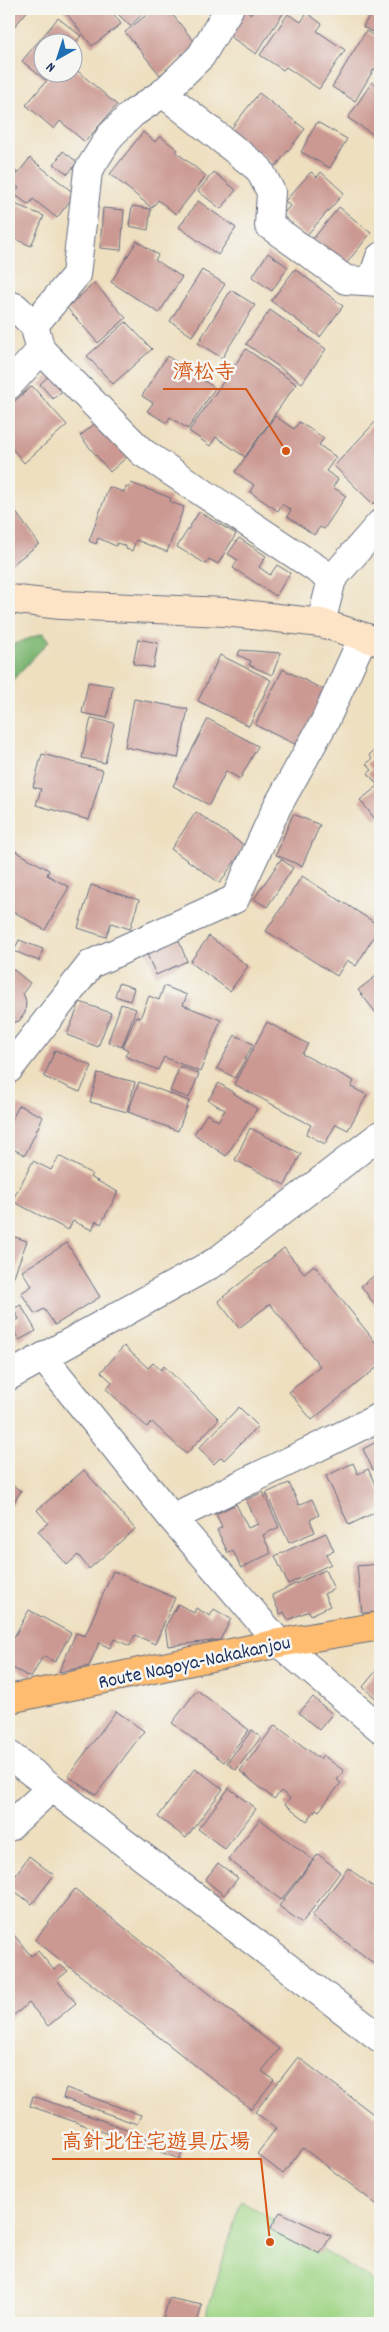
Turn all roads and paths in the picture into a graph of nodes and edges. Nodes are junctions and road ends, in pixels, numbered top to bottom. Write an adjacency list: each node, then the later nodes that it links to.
1 (229, 9): 2 (street)
2 (164, 93): 3 (street); 5 (street)
3 (378, 273)
4 (9, 304): 5 (street)
5 (37, 338): 6 (street); 8 (street)
6 (9, 386)
7 (380, 524): 8 (street)
8 (332, 579): 10 (street)
9 (9, 599): 10 (street)
10 (321, 623): 11 (street)
11 (371, 639): 12 (street)
12 (9, 1069)
13 (380, 1135): 14 (street)
14 (43, 1357): 15 (street); 17 (street)
15 (9, 1376)
16 (380, 1417): 17 (street)
17 (172, 1518): 19 (street)
18 (380, 1626): 19 (main road, Route Nagoya-Nakakanjou)
19 (279, 1643): 20 (main road, Route Nagoya-Nakakanjou); 21 (street)
20 (9, 1699)
21 (380, 1728)
22 (9, 1755): 23 (street)
23 (51, 1788): 24 (street); 25 (street)
24 (9, 1827)
25 (380, 2038)

